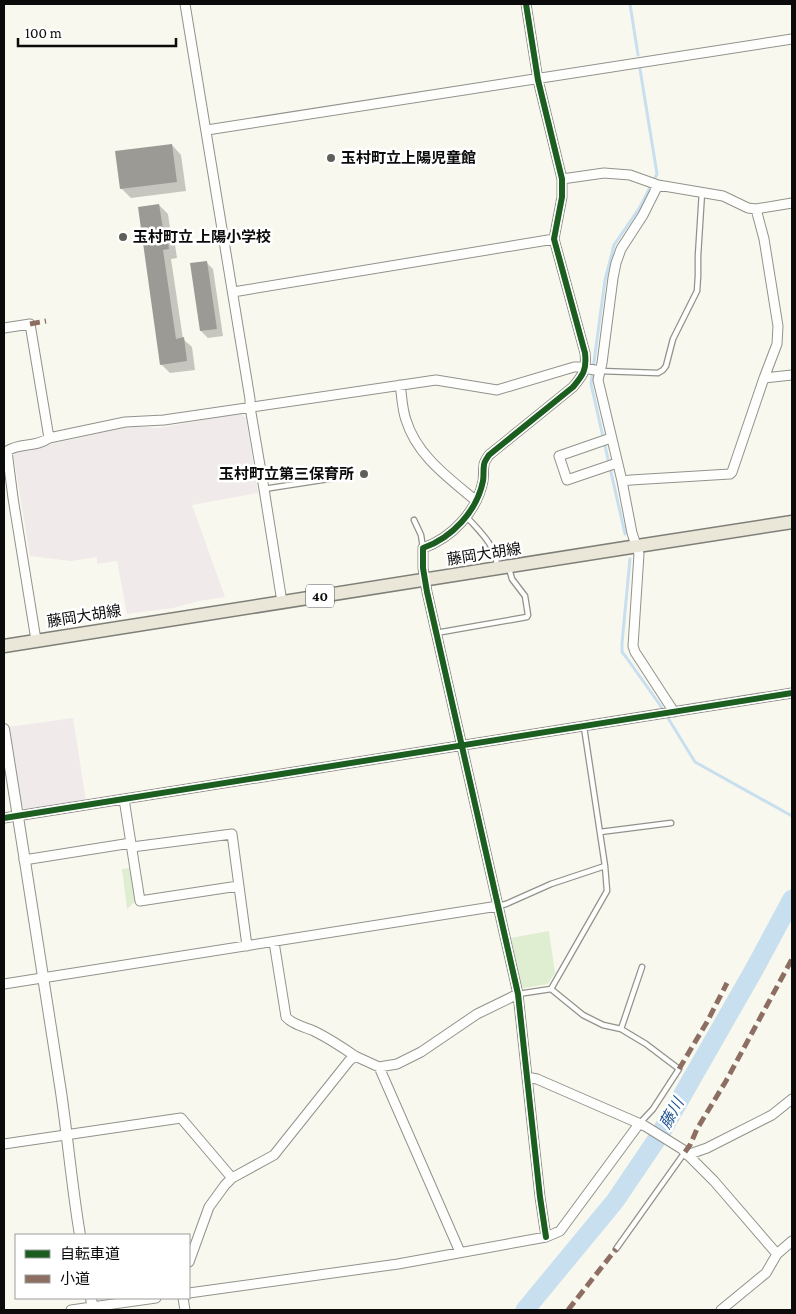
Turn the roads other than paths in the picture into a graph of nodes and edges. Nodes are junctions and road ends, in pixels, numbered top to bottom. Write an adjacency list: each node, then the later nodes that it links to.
1 (186, 4): 5 (street)
2 (526, 4): 4 (street)
3 (792, 39): 4 (street)
4 (538, 80): 5 (street); 6 (street)
5 (207, 130): 12 (street)
6 (562, 179): 7 (street); 11 (street)
7 (654, 183): 8 (street); 14 (street)
8 (702, 192): 10 (street); 14 (lane)
9 (792, 203): 10 (street)
10 (756, 208): 16 (street)
11 (554, 239): 12 (street); 14 (street)
12 (233, 292): 18 (street)
13 (4, 328): 19 (street)
14 (593, 370): 17 (street); 20 (street); 26 (street)
15 (792, 375): 16 (street)
16 (764, 378): 23 (street)
17 (400, 385): 18 (street); 26 (street)
18 (250, 407): 19 (street); 24 (street)
19 (49, 438): 25 (street)
20 (607, 440): 21 (street); 21 (street)
21 (612, 464): 23 (street)
22 (340, 477): 24 (lane)
23 (622, 481): 30 (street)
24 (264, 489): 34 (street)
25 (9, 498): 36 (street)
26 (476, 501): 27 (street)
27 (466, 516): 31 (street); 32 (lane)
28 (414, 520): 31 (lane)
29 (792, 522): 30 (main road, 藤岡大胡線 / 40)
30 (637, 546): 32 (main road, 藤岡大胡線 / 40); 39 (street)
31 (423, 548): 33 (street)
32 (503, 567): 33 (main road, 藤岡大胡線 / 40); 35 (lane)
33 (425, 579): 34 (main road, 藤岡大胡線 / 40); 35 (street)
34 (282, 602): 36 (main road, 藤岡大胡線 / 40)
35 (436, 633): 42 (street)
36 (36, 640): 37 (main road, 藤岡大胡線 / 40)
37 (4, 646)
38 (792, 693): 39 (street)
39 (672, 712): 40 (street)
40 (584, 726): 42 (street); 47 (lane)
41 (4, 729): 44 (street)
42 (462, 745): 43 (street); 52 (street)
43 (124, 799): 44 (street); 48 (street)
44 (18, 816): 45 (street); 49 (street)
45 (4, 818)
46 (671, 823): 47 (lane)
47 (600, 832): 50 (lane)
48 (132, 845): 49 (street); 51 (street); 51 (street)
49 (24, 860): 56 (street)
50 (605, 866): 52 (lane); 58 (lane)
51 (238, 886): 54 (street)
52 (498, 906): 53 (street); 59 (street)
53 (274, 942): 54 (street); 61 (street)
54 (248, 946): 56 (street)
55 (642, 967): 60 (lane)
56 (44, 978): 57 (street); 66 (street)
57 (4, 984)
58 (550, 989): 59 (lane); 60 (lane)
59 (518, 994): 62 (street); 63 (street)
60 (621, 1029): 65 (lane)
61 (355, 1056): 62 (street); 69 (street)
62 (379, 1067): 74 (street)
63 (527, 1077): 65 (street); 71 (street)
64 (792, 1099): 68 (street)
65 (642, 1125): 68 (street); 71 (street)
66 (67, 1134): 67 (street); 69 (street); 70 (street)
67 (4, 1144)
68 (685, 1152): 73 (lane); 75 (street)
69 (232, 1178): 76 (street)
70 (80, 1234)
71 (546, 1237): 74 (street)
72 (792, 1241): 75 (street)
73 (616, 1249)
74 (460, 1252): 77 (street)
75 (776, 1254): 81 (street)
76 (190, 1259)
77 (190, 1293)
78 (147, 1299): 79 (street)
79 (92, 1305): 80 (street)
80 (70, 1310)
81 (721, 1310)

